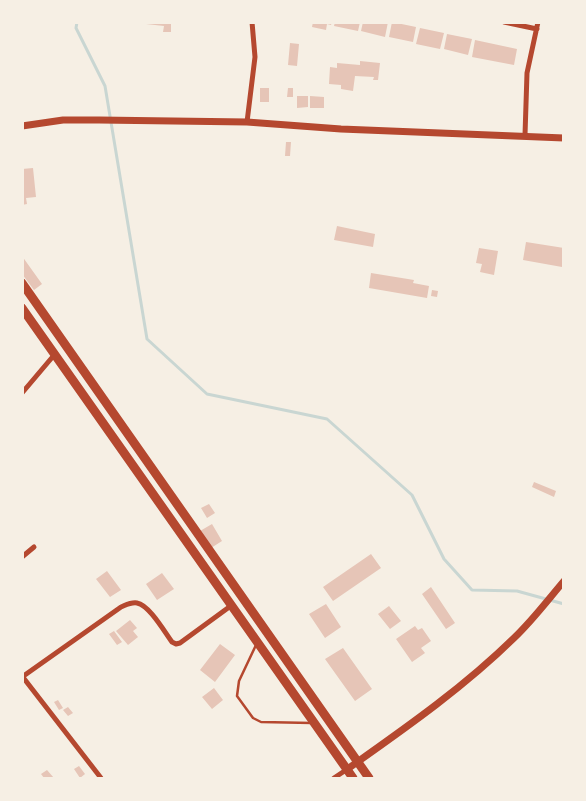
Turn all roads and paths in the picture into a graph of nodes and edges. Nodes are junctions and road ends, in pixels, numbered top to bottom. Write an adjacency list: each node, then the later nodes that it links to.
1 (252, 22): 5 (street)
2 (504, 22): 4 (street)
3 (538, 22): 4 (street)
4 (537, 29): 7 (street)
5 (247, 122): 6 (street); 7 (street)
6 (22, 126)
7 (525, 135): 8 (street)
8 (564, 138)
9 (22, 283): 20 (main road)
10 (22, 308): 11 (main road)
11 (56, 354): 12 (street); 16 (main road)
12 (22, 393)
13 (34, 547): 14 (street)
14 (22, 557)
15 (564, 581): 20 (street)
16 (232, 605): 17 (main road); 18 (street)
17 (258, 641): 19 (main road); 19 (lane)
18 (23, 677): 22 (street)
19 (314, 723): 21 (main road)
20 (358, 762): 21 (street); 25 (main road)
21 (346, 770): 23 (street); 24 (main road)
22 (101, 778)
23 (334, 778)
24 (353, 778)
25 (369, 778)

